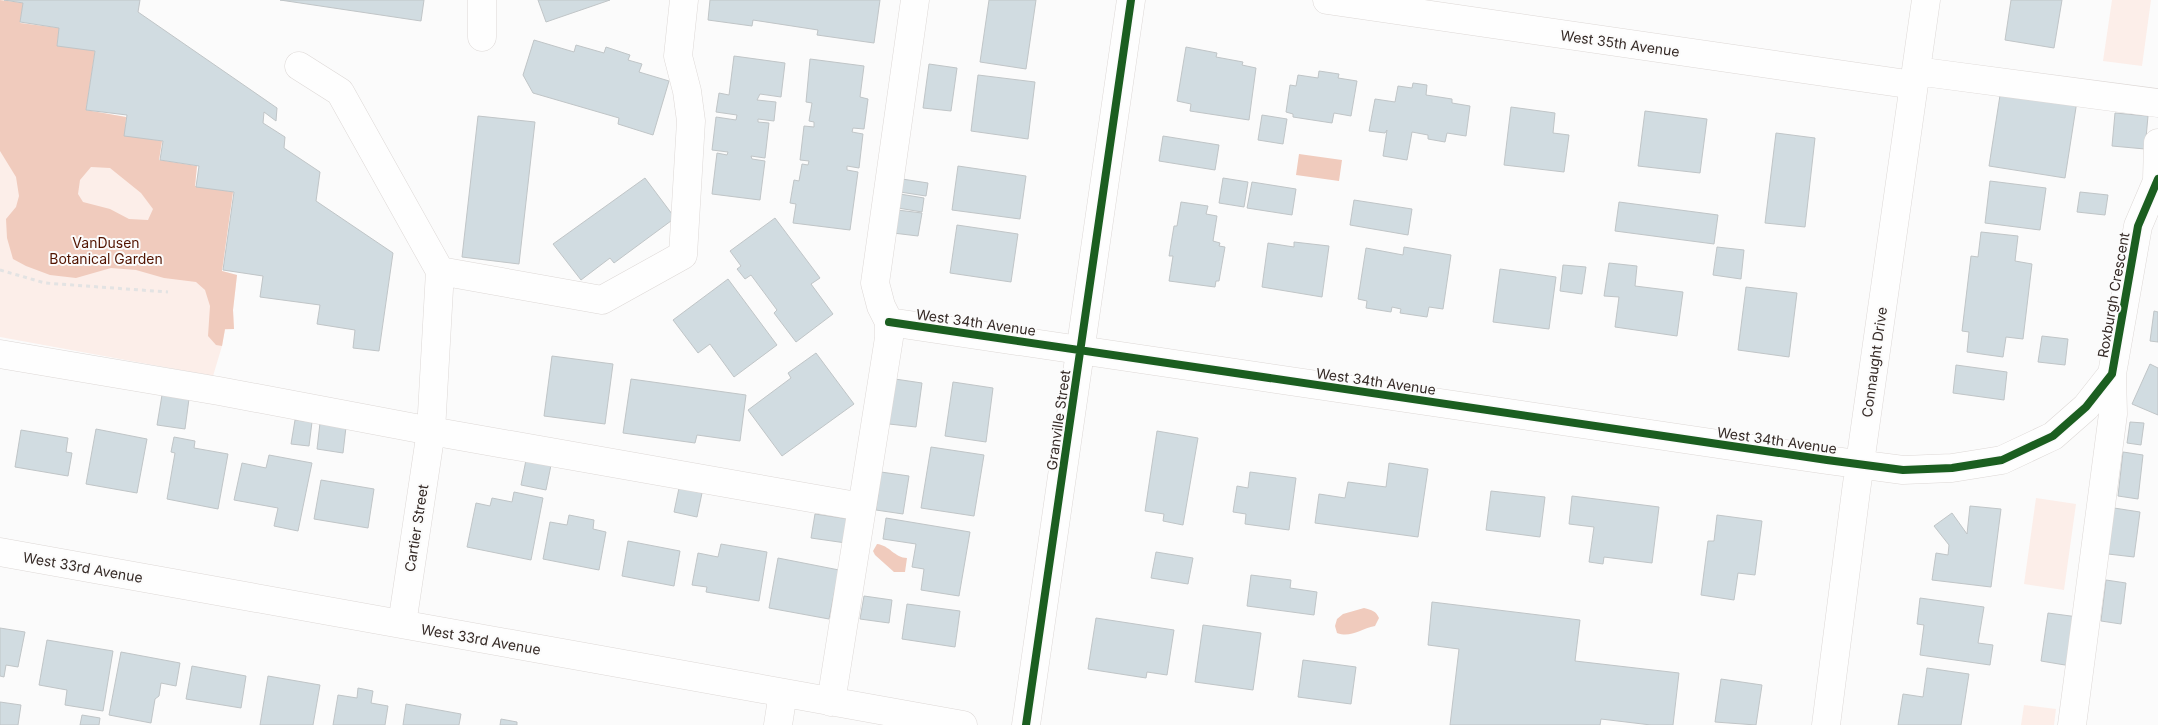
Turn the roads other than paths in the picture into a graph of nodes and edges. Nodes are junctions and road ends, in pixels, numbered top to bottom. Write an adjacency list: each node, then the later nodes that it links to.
1 (482, 0): 7 (main road)
2 (684, 0): 13 (main road)
3 (915, 0): 14 (main road)
4 (1131, 0): 15 (main road, Granville Street)
5 (1327, 0): 9 (main road, West 35th Avenue)
6 (1926, 0): 9 (main road, Connaught Drive)
7 (482, 37)
8 (298, 66): 13 (main road)
9 (1915, 78): 10 (main road, West 35th Avenue); 19 (main road, Connaught Drive)
10 (2158, 103)
11 (2158, 143): 12 (main road)
12 (2158, 179): 17 (main road, Roxburgh Crescent)
13 (440, 271): 18 (main road, Cartier Street)
14 (889, 322): 15 (main road, West 34th Avenue); 20 (main road)
15 (1081, 350): 19 (main road, West 34th Avenue); 27 (main road, Granville Street)
16 (0, 354): 18 (main road)
17 (2112, 374): 19 (main road, Roxburgh Crescent); 29 (main road)
18 (431, 432): 20 (main road); 22 (main road, Cartier Street)
19 (1860, 464): 28 (main road, Connaught Drive)
20 (862, 507): 24 (main road)
21 (0, 552): 22 (main road, West 33rd Avenue)
22 (402, 624): 23 (main road, West 33rd Avenue)
23 (783, 693): 24 (main road, West 33rd Avenue); 25 (main road)
24 (831, 702): 26 (main road, West 33rd Avenue)
25 (778, 725)
26 (963, 725)
27 (1026, 725)
28 (1826, 725)
29 (2072, 725)

